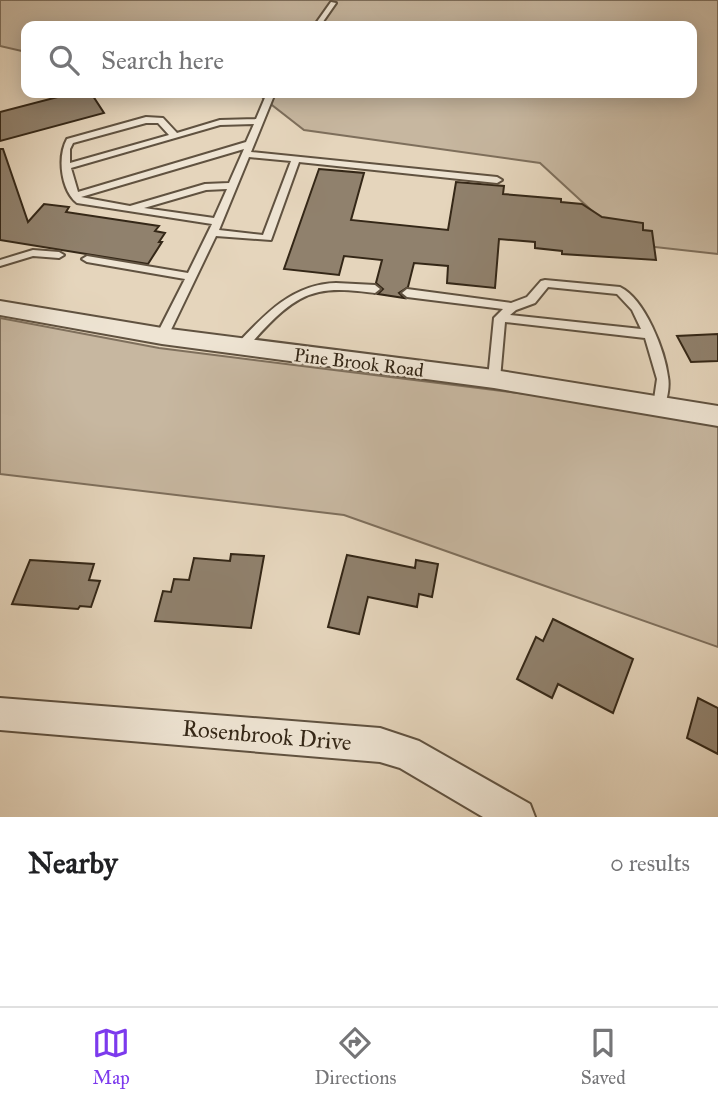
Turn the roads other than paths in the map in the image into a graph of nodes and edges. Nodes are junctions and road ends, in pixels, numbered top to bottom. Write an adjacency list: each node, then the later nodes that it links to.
1 (333, 4): 2 (lane)
2 (321, 21)
3 (269, 98): 4 (lane)
4 (258, 121): 5 (lane); 6 (lane)
5 (175, 136): 8 (lane); 8 (lane)
6 (248, 149): 7 (lane); 10 (lane); 11 (lane)
7 (296, 159): 9 (lane); 14 (lane)
8 (66, 167): 11 (lane)
9 (497, 180)
10 (234, 186): 12 (lane); 13 (lane)
11 (74, 196): 12 (lane)
12 (129, 209): 13 (lane)
13 (218, 222): 14 (lane)
14 (213, 233): 18 (lane)
15 (59, 255): 17 (lane)
16 (87, 259): 18 (lane)
17 (0, 263)
18 (191, 277): 25 (lane)
19 (375, 289): 26 (lane)
20 (407, 293): 21 (lane)
21 (512, 307): 23 (lane); 24 (lane)
22 (0, 308): 25 (street, Pine Brook Road)
23 (500, 318): 24 (lane); 27 (lane)
24 (649, 334): 28 (lane)
25 (162, 336): 26 (street, Pine Brook Road)
26 (241, 347): 27 (street, Pine Brook Road)
27 (494, 379): 28 (street, Pine Brook Road)
28 (659, 405): 29 (street, Pine Brook Road)
29 (718, 416)
30 (0, 714): 31 (street, Rosenbrook Drive)
31 (517, 817)

